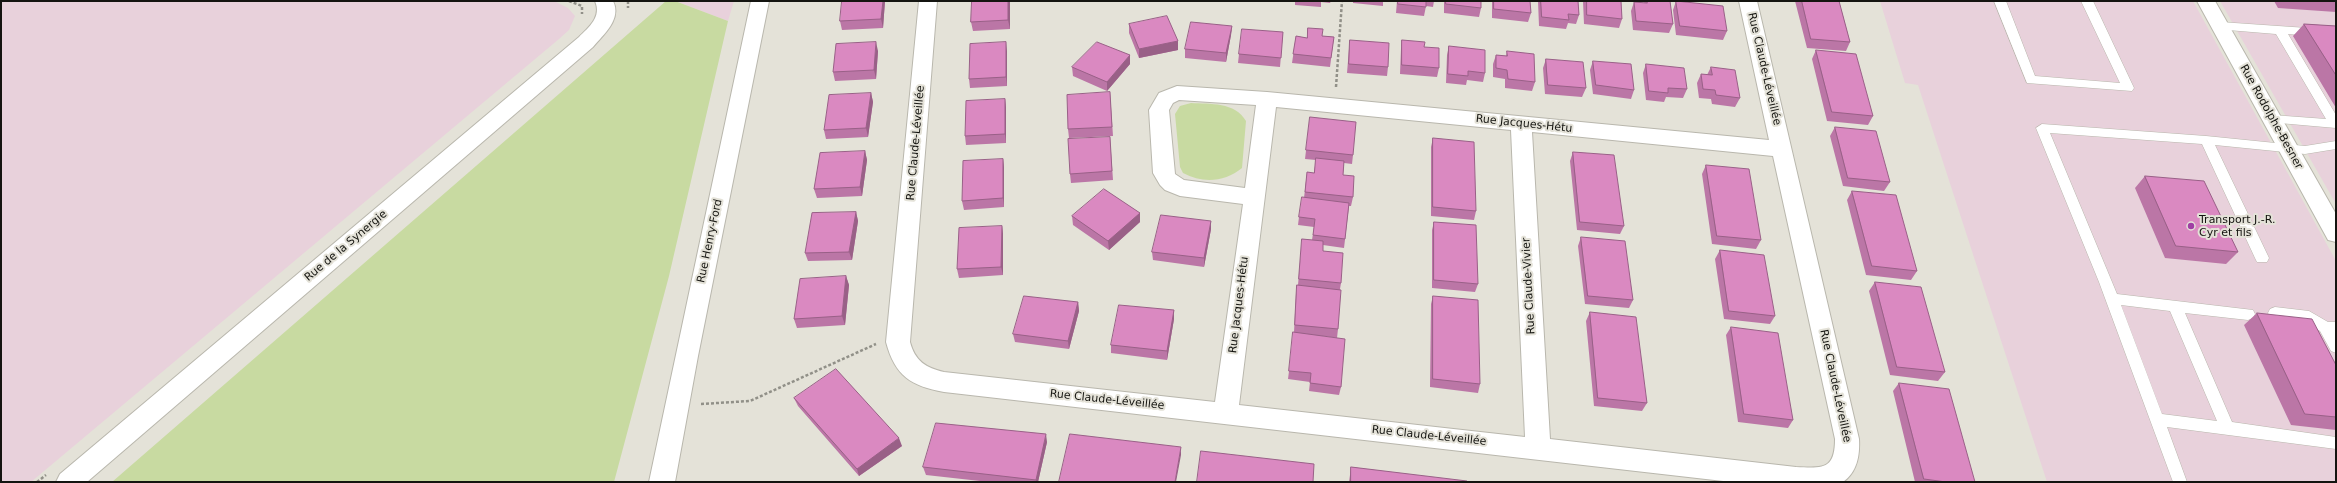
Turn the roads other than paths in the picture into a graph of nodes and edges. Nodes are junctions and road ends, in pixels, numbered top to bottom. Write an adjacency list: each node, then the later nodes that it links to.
1 (604, 1): 33 (street, Rue de la Synergie)
2 (760, 1): 34 (street, Rue Henry-Ford)
3 (928, 1): 28 (street, Rue Claude-Léveillée)
4 (1748, 1): 18 (street, Rue Claude-Léveillée)
5 (2000, 1): 6 (lane)
6 (2087, 1)
7 (2206, 1): 8 (street, Rue Rodolphe-Besner)
8 (2220, 26): 9 (lane); 12 (street, Rue Rodolphe-Besner)
9 (2280, 30): 10 (lane); 14 (lane)
10 (2336, 34)
11 (1267, 99): 13 (street, Rue Jacques-Hétu); 19 (street, Rue Jacques-Hétu); 19 (street, Rue Jacques-Hétu)
12 (2272, 119): 14 (lane); 17 (street, Rue Rodolphe-Besner)
13 (1521, 124): 18 (street, Rue Jacques-Hétu); 32 (street, Rue Claude-Vivier)
14 (2336, 125)
15 (2206, 140): 17 (lane); 21 (lane); 22 (lane)
16 (2336, 145): 17 (lane)
17 (2288, 148): 20 (street, Rue Rodolphe-Besner)
18 (1782, 149): 32 (street, Rue Claude-Léveillée)
19 (1253, 197): 28 (street, Rue Jacques-Hétu)
20 (2336, 234)
21 (2262, 258)
22 (2112, 300): 23 (lane); 29 (lane)
23 (2175, 306): 25 (lane); 30 (lane)
24 (2275, 313): 26 (lane)
25 (2248, 314)
26 (2331, 327): 27 (lane)
27 (2336, 347)
28 (1226, 413): 32 (street, Rue Claude-Léveillée)
29 (2157, 420): 30 (lane); 35 (lane)
30 (2227, 428): 31 (lane)
31 (2336, 443)
32 (1538, 448)
33 (69, 482)
34 (662, 482)
35 (2180, 482)

